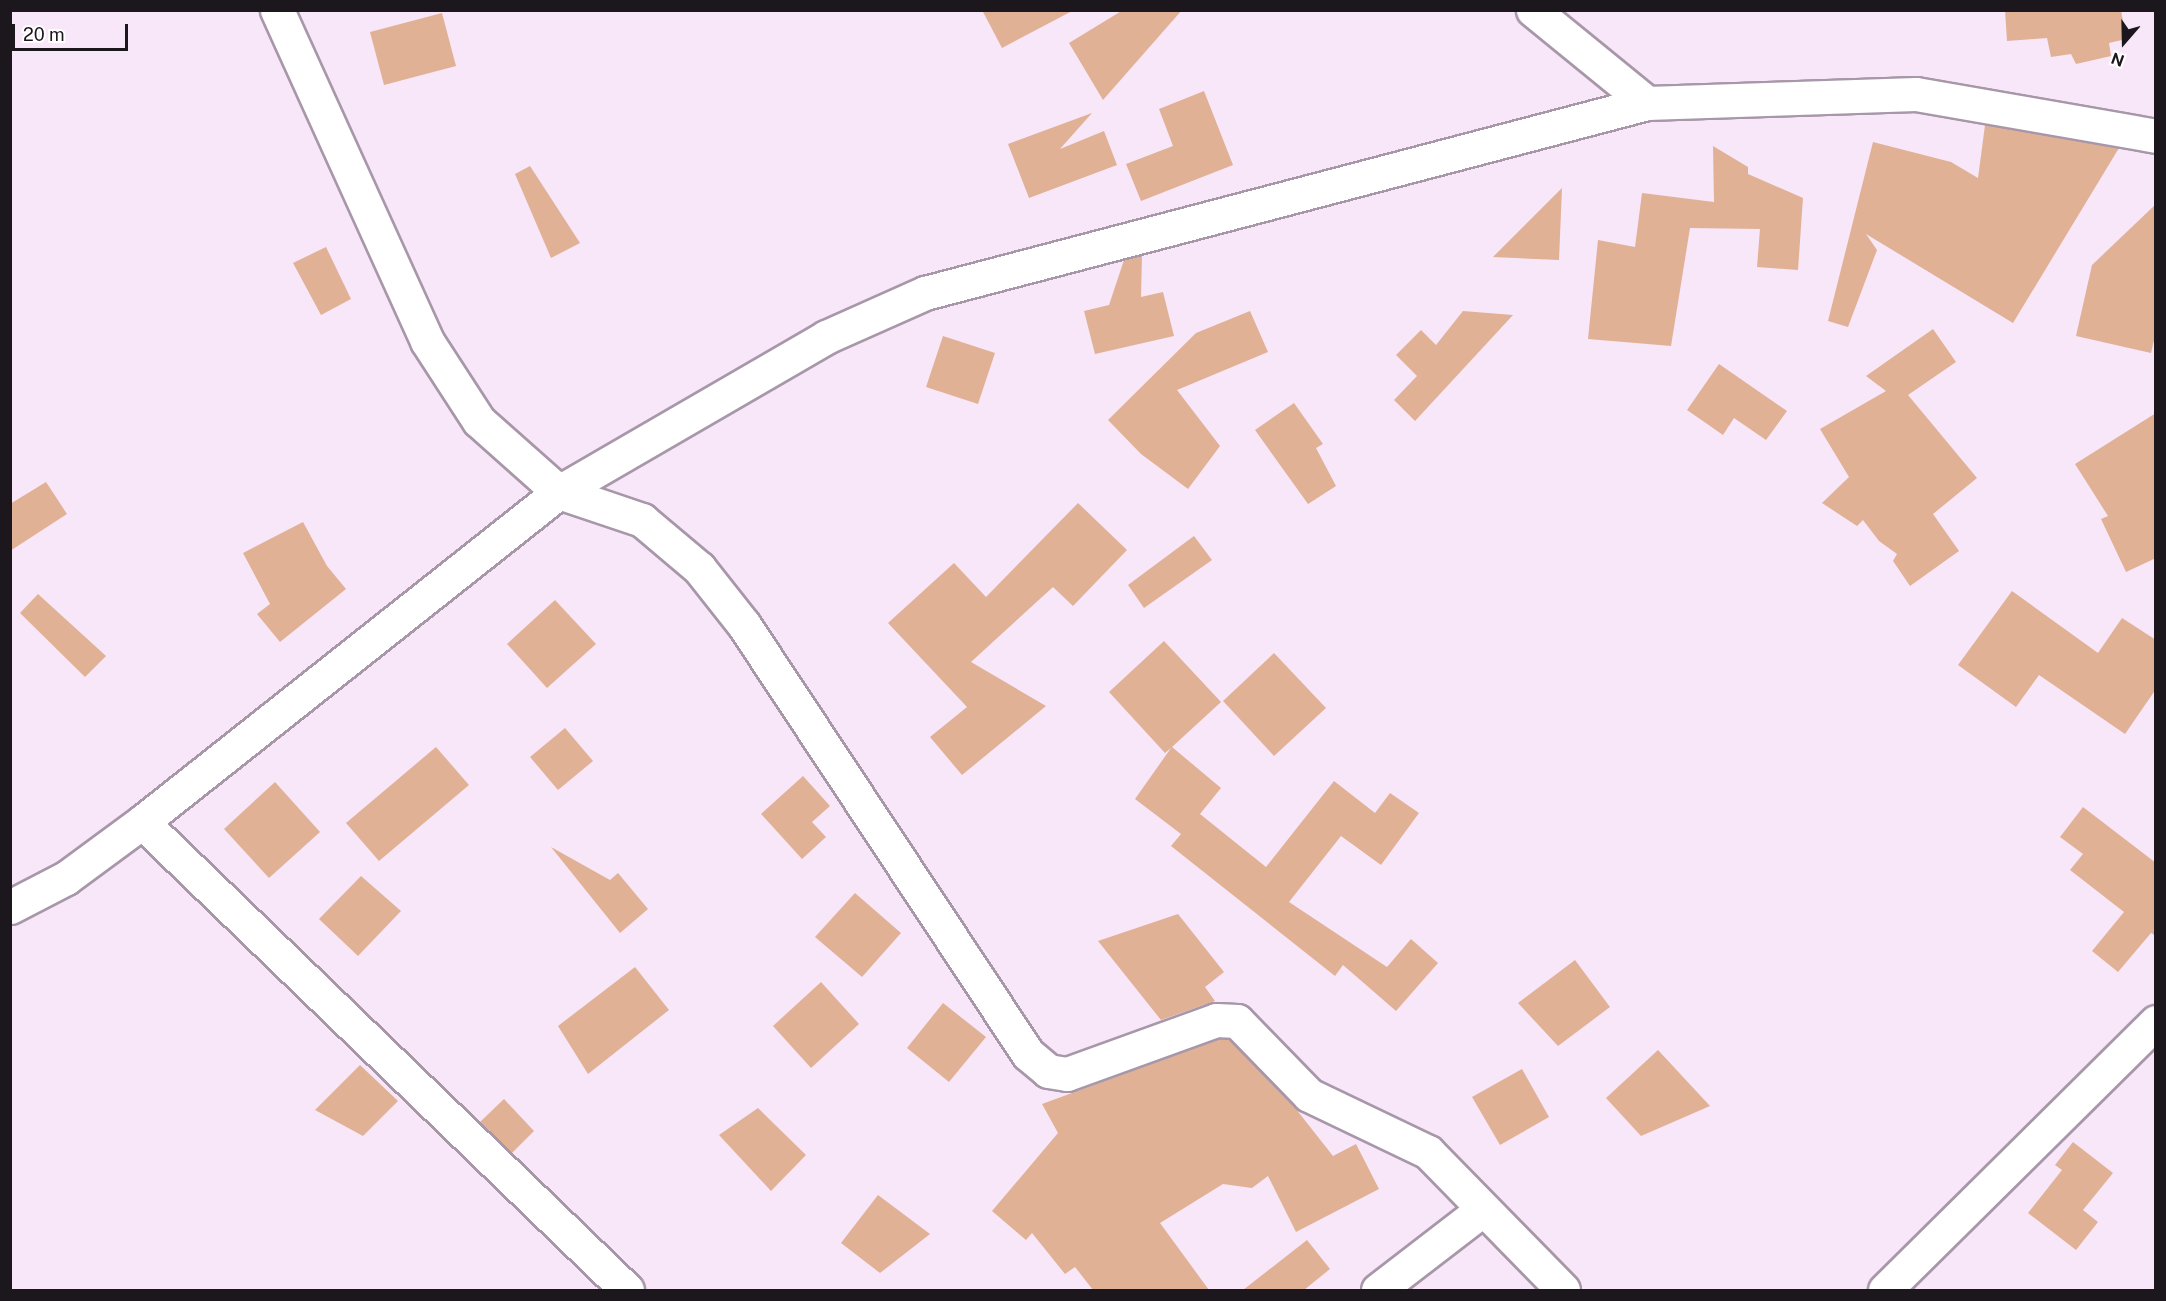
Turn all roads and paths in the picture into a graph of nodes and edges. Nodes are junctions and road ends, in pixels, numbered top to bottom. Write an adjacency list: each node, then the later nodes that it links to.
1 (277, 10): 5 (street)
2 (1533, 10): 3 (street)
3 (1647, 103): 4 (street); 5 (street)
4 (2156, 136)
5 (559, 492): 6 (street); 9 (street)
6 (142, 822): 7 (street); 10 (street)
7 (10, 907)
8 (2156, 1022): 13 (street)
9 (1482, 1210): 11 (street); 12 (street)
10 (627, 1290)
11 (1378, 1290)
12 (1563, 1290)
13 (1885, 1290)

